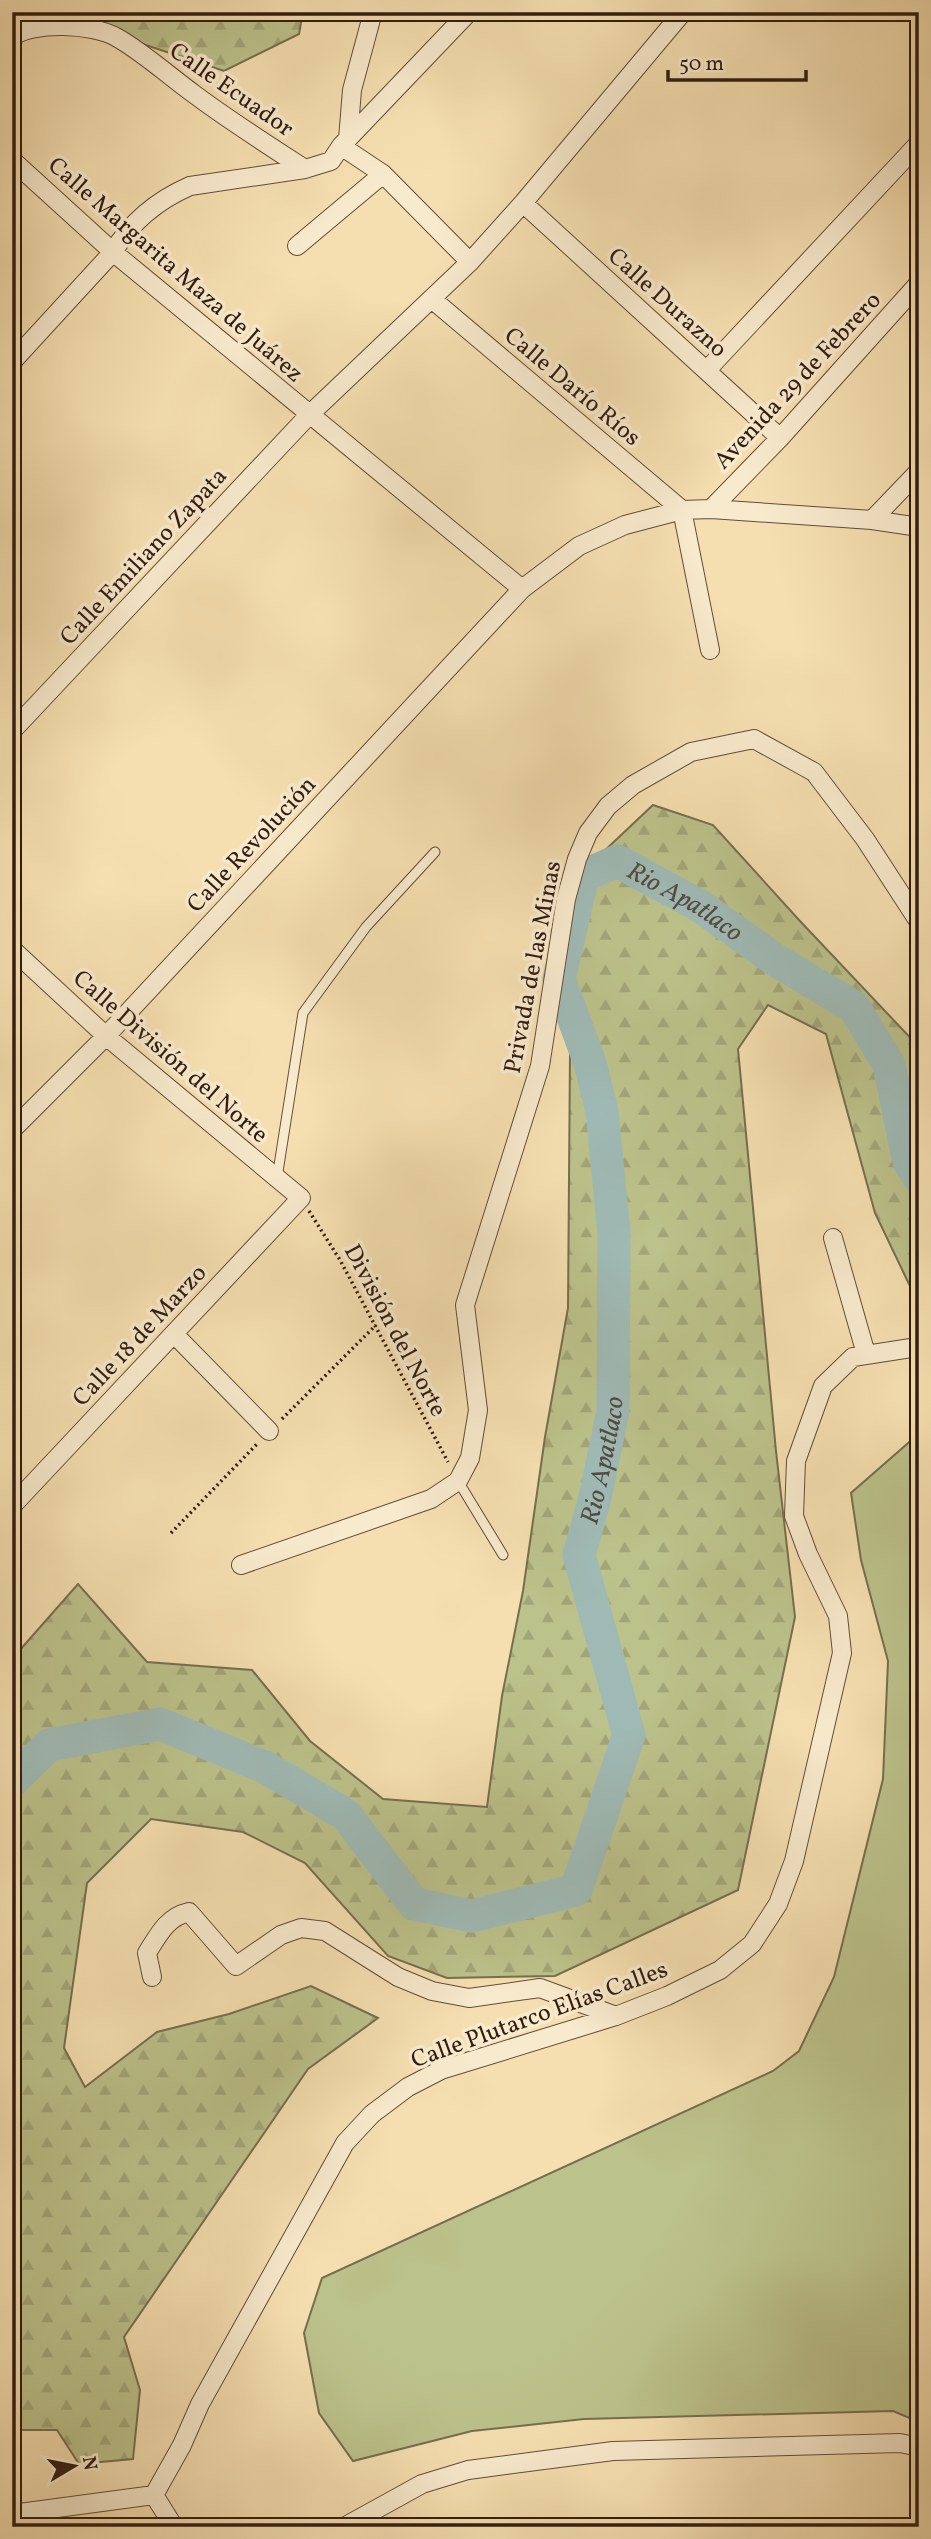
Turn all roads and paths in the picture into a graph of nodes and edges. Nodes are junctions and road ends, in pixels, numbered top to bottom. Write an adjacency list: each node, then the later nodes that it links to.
1 (373, 12): 5 (street)
2 (469, 12): 5 (street)
3 (683, 12): 10 (street, Calle Emiliano Zapata)
4 (12, 37): 8 (street, Calle Ecuador)
5 (344, 143): 8 (street); 9 (street)
6 (919, 143): 17 (street)
7 (12, 160): 12 (street, Calle Margarita Maza de Juárez)
8 (305, 169): 12 (street)
9 (383, 174): 11 (street); 13 (street)
10 (523, 203): 13 (street, Calle Emiliano Zapata); 17 (street, Calle Durazno)
11 (297, 246)
12 (113, 252): 16 (street); 18 (street, Calle Margarita Maza de Juárez)
13 (470, 262): 15 (street, Calle Emiliano Zapata)
14 (919, 283): 19 (street, Avenida 29 de Febrero)
15 (433, 299): 18 (street, Calle Emiliano Zapata); 22 (street, Calle Darío Ríos)
16 (12, 362)
17 (707, 370): 19 (street, Calle Durazno)
18 (309, 415): 25 (street, Calle Margarita Maza de Juárez); 27 (street, Calle Emiliano Zapata)
19 (780, 438): 21 (street, Avenida 29 de Febrero)
20 (919, 471): 23 (street)
21 (711, 509): 22 (street, Calle Revolución); 23 (street, Calle Revolución)
22 (681, 510): 25 (street, Calle Revolución); 26 (street)
23 (872, 520): 24 (street, Calle Revolución)
24 (919, 527)
25 (522, 589): 31 (street, Calle Revolución)
26 (710, 650)
27 (12, 731)
28 (435, 852): 33 (lane)
29 (918, 918): 40 (street, Privada de las Minas)
30 (12, 949): 31 (street, Calle División del Norte)
31 (106, 1036): 32 (street, Calle Revolución); 33 (street, Calle División del Norte)
32 (12, 1130)
33 (277, 1180): 34 (street, Calle División del Norte)
34 (301, 1198): 36 (street, Calle 18 de Marzo); 40 (path, División del Norte)
35 (833, 1238): 38 (street)
36 (174, 1334): 39 (street); 41 (street, Calle 18 de Marzo)
37 (919, 1349): 38 (street, Calle Plutarco Elías Calles)
38 (866, 1354): 45 (street, Calle Plutarco Elías Calles)
39 (269, 1432)
40 (458, 1481): 42 (lane); 43 (street)
41 (12, 1506)
42 (503, 1555)
43 (241, 1566)
44 (152, 1977): 45 (street)
45 (616, 2016): 47 (street, Calle Plutarco Elías Calles)
46 (919, 2447): 50 (street)
47 (154, 2494): 48 (street); 49 (street)
48 (12, 2514)
49 (174, 2527)
50 (344, 2527)

